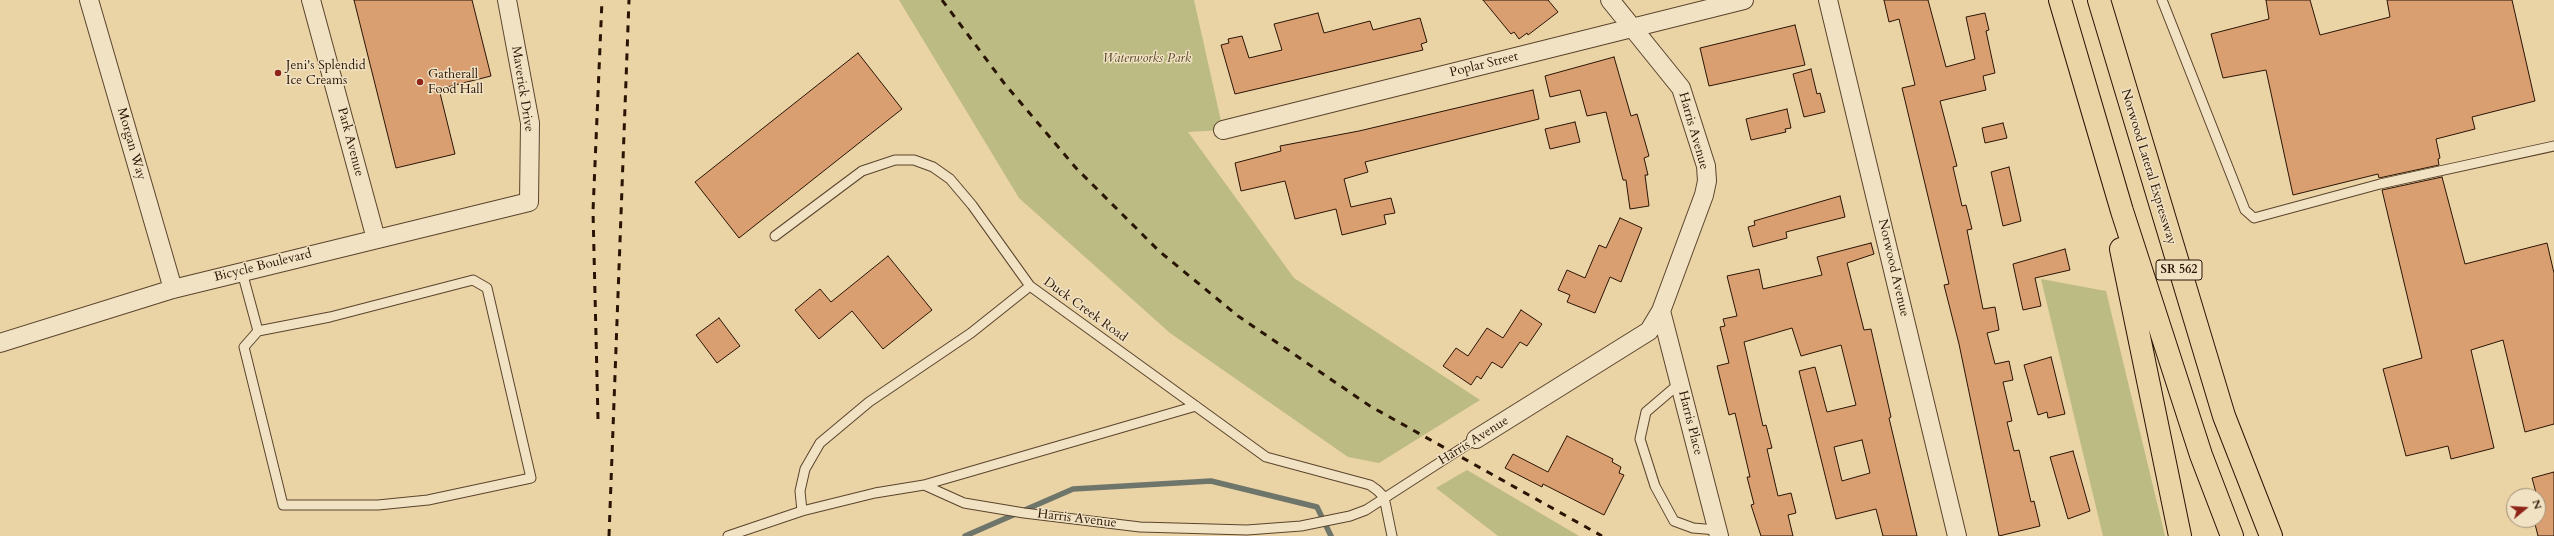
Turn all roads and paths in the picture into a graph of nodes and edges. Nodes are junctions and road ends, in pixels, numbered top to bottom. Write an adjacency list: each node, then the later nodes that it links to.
1 (89, 0): 19 (street, Morgan Way)
2 (311, 0): 16 (street, Park Avenue)
3 (507, 0): 14 (street, Maverick Drive)
4 (1610, 0): 10 (street, Harris Avenue)
5 (1744, 0): 10 (street, Poplar Street)
6 (1828, 0): 32 (street, Norwood Avenue)
7 (2060, 0): 11 (highway, SR 562)
8 (2099, 0): 35 (highway, Norwood Lateral Expressway / SR 562)
9 (2163, 2): 13 (lane)
10 (1632, 28): 12 (street, Poplar Street); 20 (street, Harris Avenue)
11 (2093, 117): 33 (highway); 34 (highway, SR 562)
12 (1223, 130)
13 (2554, 146)
14 (529, 202): 16 (street, Bicycle Boulevard)
15 (775, 236): 18 (lane)
16 (376, 238): 17 (street, Bicycle Boulevard)
17 (242, 272): 19 (street, Bicycle Boulevard); 21 (lane)
18 (1030, 286): 24 (lane, Duck Creek Road); 28 (lane, Duck Creek Road)
19 (173, 289): 22 (street, Bicycle Boulevard)
20 (1661, 311): 23 (street, Harris Place); 25 (street, Harris Avenue)
21 (258, 331): 21 (lane)
22 (0, 343)
23 (1680, 383): 29 (street, Harris Place); 29 (lane)
24 (1196, 406): 26 (lane); 27 (lane, Duck Creek Road)
25 (1476, 439): 27 (lane, Harris Avenue)
26 (924, 485): 27 (lane, Harris Avenue); 28 (lane)
27 (1384, 497): 31 (lane)
28 (802, 511): 30 (lane)
29 (1718, 533)
30 (728, 536)
31 (1392, 536)
32 (1957, 536)
33 (2180, 536)
34 (2232, 536)
35 (2271, 536)

